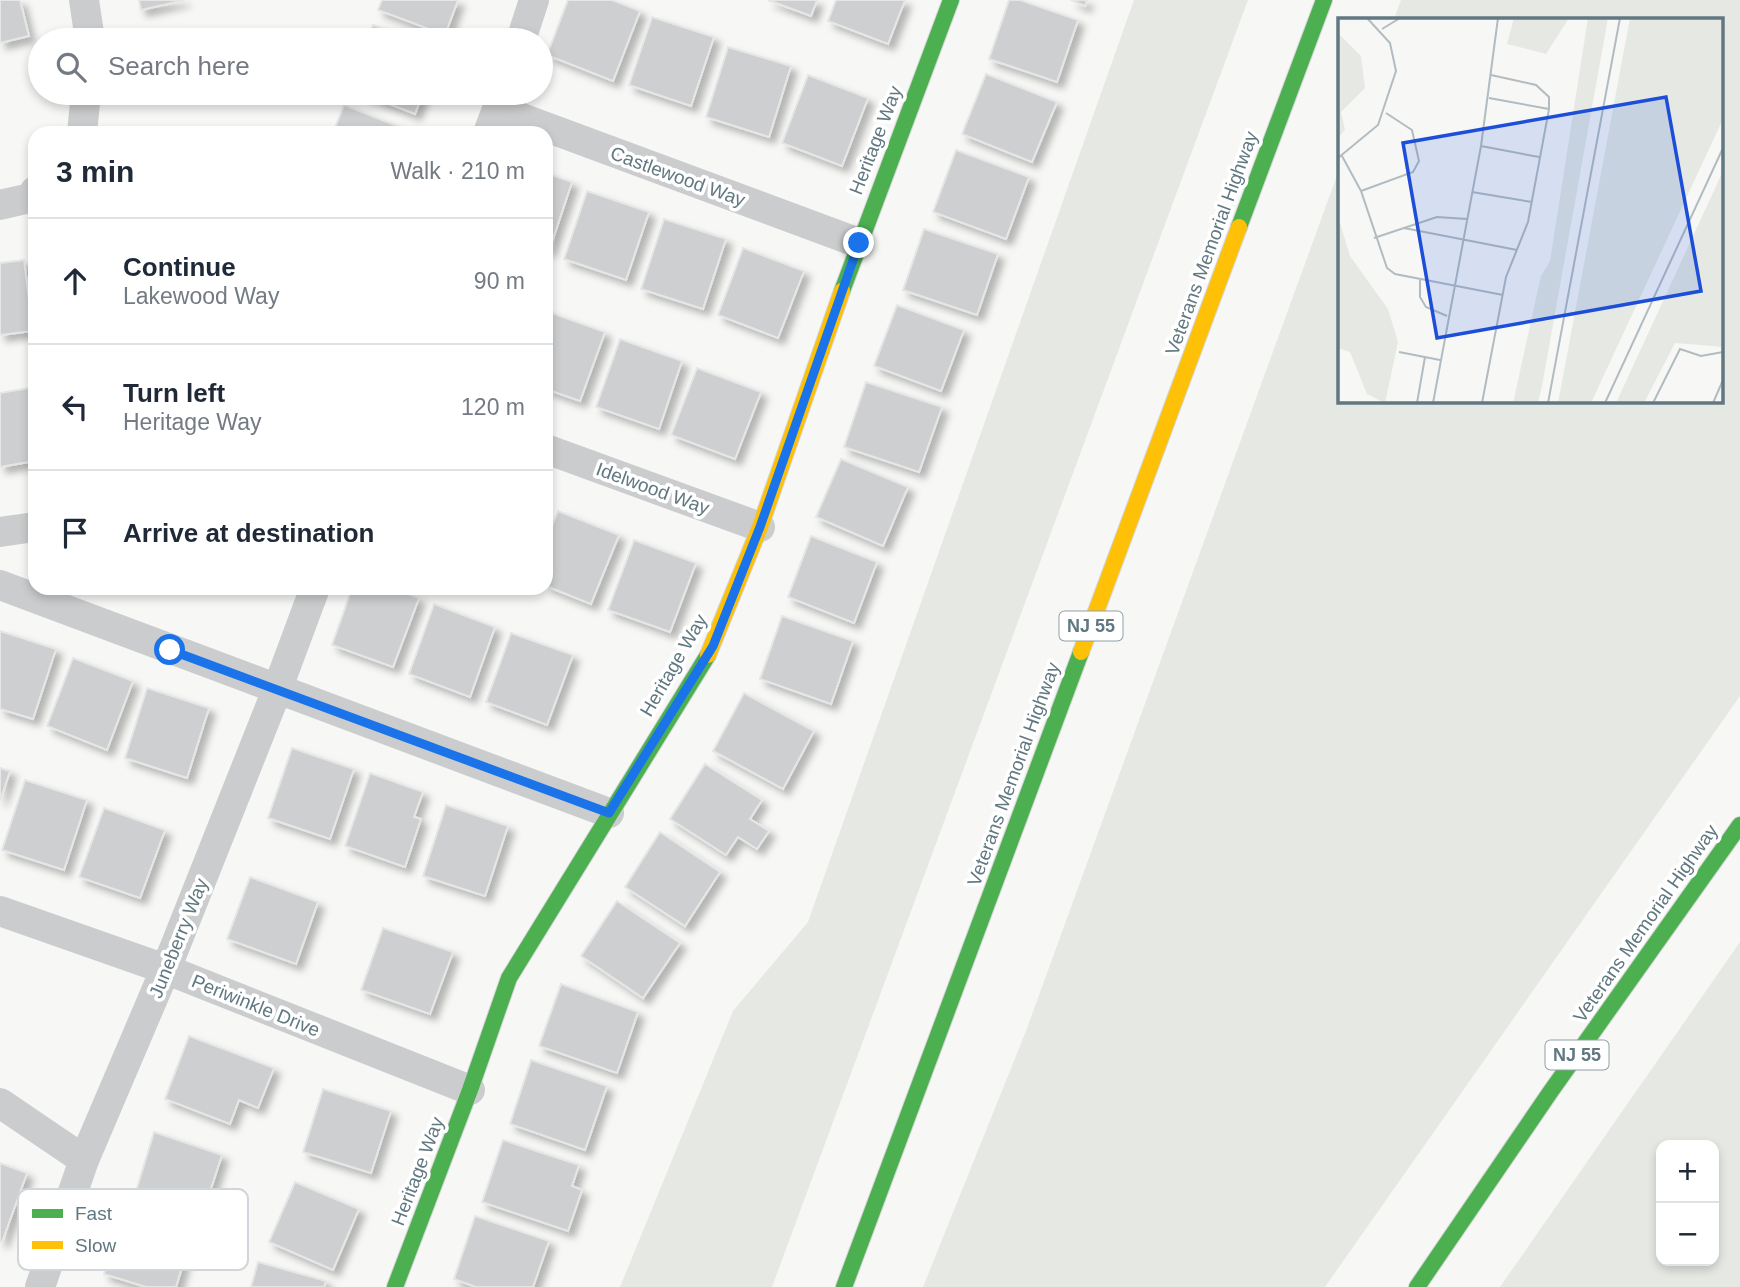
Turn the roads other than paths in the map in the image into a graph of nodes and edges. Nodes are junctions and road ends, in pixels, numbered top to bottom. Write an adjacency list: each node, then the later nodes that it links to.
1 (84, 0): 5 (street)
2 (534, 0): 6 (street)
3 (951, 0): 14 (main road, Heritage Way)
4 (1324, 0): 33 (main road, Veterans Memorial Highway / NJ 55)
5 (88, 28)
6 (525, 28)
7 (85, 105): 9 (street)
8 (496, 112): 10 (street, Castlewood Way)
9 (83, 126)
10 (535, 126)
11 (553, 133): 14 (street, Castlewood Way)
12 (28, 198): 13 (street)
13 (0, 205)
14 (859, 243): 16 (main road, Heritage Way)
15 (553, 452): 16 (street, Idelwood Way)
16 (760, 527): 22 (main road, Heritage Way)
17 (28, 528): 18 (street)
18 (0, 533)
19 (0, 586): 21 (street)
20 (312, 595): 21 (street, Juneberry Way)
21 (277, 690): 22 (street); 25 (street, Juneberry Way)
22 (609, 813): 26 (main road, Heritage Way)
23 (1740, 825): 34 (main road, Veterans Memorial Highway / NJ 55)
24 (0, 911): 25 (street, Periwinkle Drive)
25 (165, 969): 26 (street, Periwinkle Drive); 28 (street, Juneberry Way)
26 (470, 1090): 32 (main road, Heritage Way)
27 (0, 1103): 28 (street)
28 (84, 1160): 29 (street, Juneberry Way)
29 (74, 1189)
30 (46, 1270): 31 (street, Juneberry Way)
31 (40, 1287)
32 (395, 1287)
33 (844, 1287)
34 (1417, 1287)

